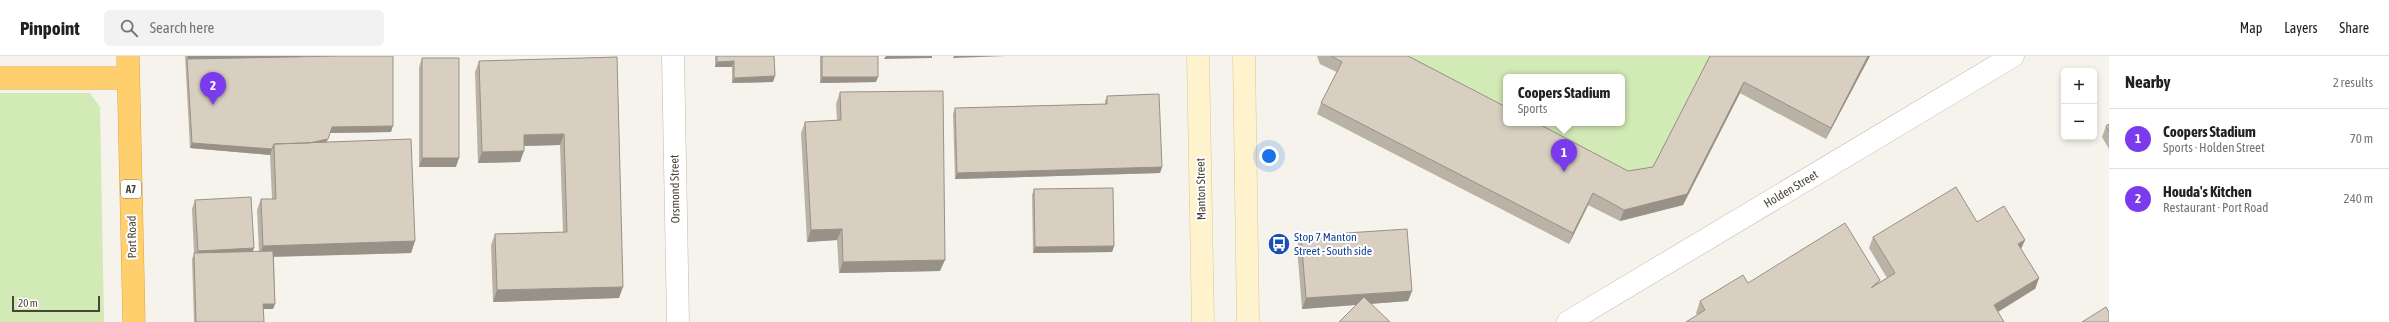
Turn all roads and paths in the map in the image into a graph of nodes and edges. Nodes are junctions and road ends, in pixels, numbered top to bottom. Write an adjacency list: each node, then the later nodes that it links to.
1 (128, 56): 7 (highway, Port Road / A7)
2 (673, 56): 9 (street, Orsmond Street)
3 (1198, 56): 10 (main road, Manton Street)
4 (1244, 56): 11 (main road)
5 (2013, 56): 12 (street, Holden Street)
6 (0, 78): 7 (highway)
7 (128, 78): 8 (highway, Port Road / A7)
8 (134, 322)
9 (678, 322)
10 (1203, 322)
11 (1248, 322)
12 (1568, 322)

